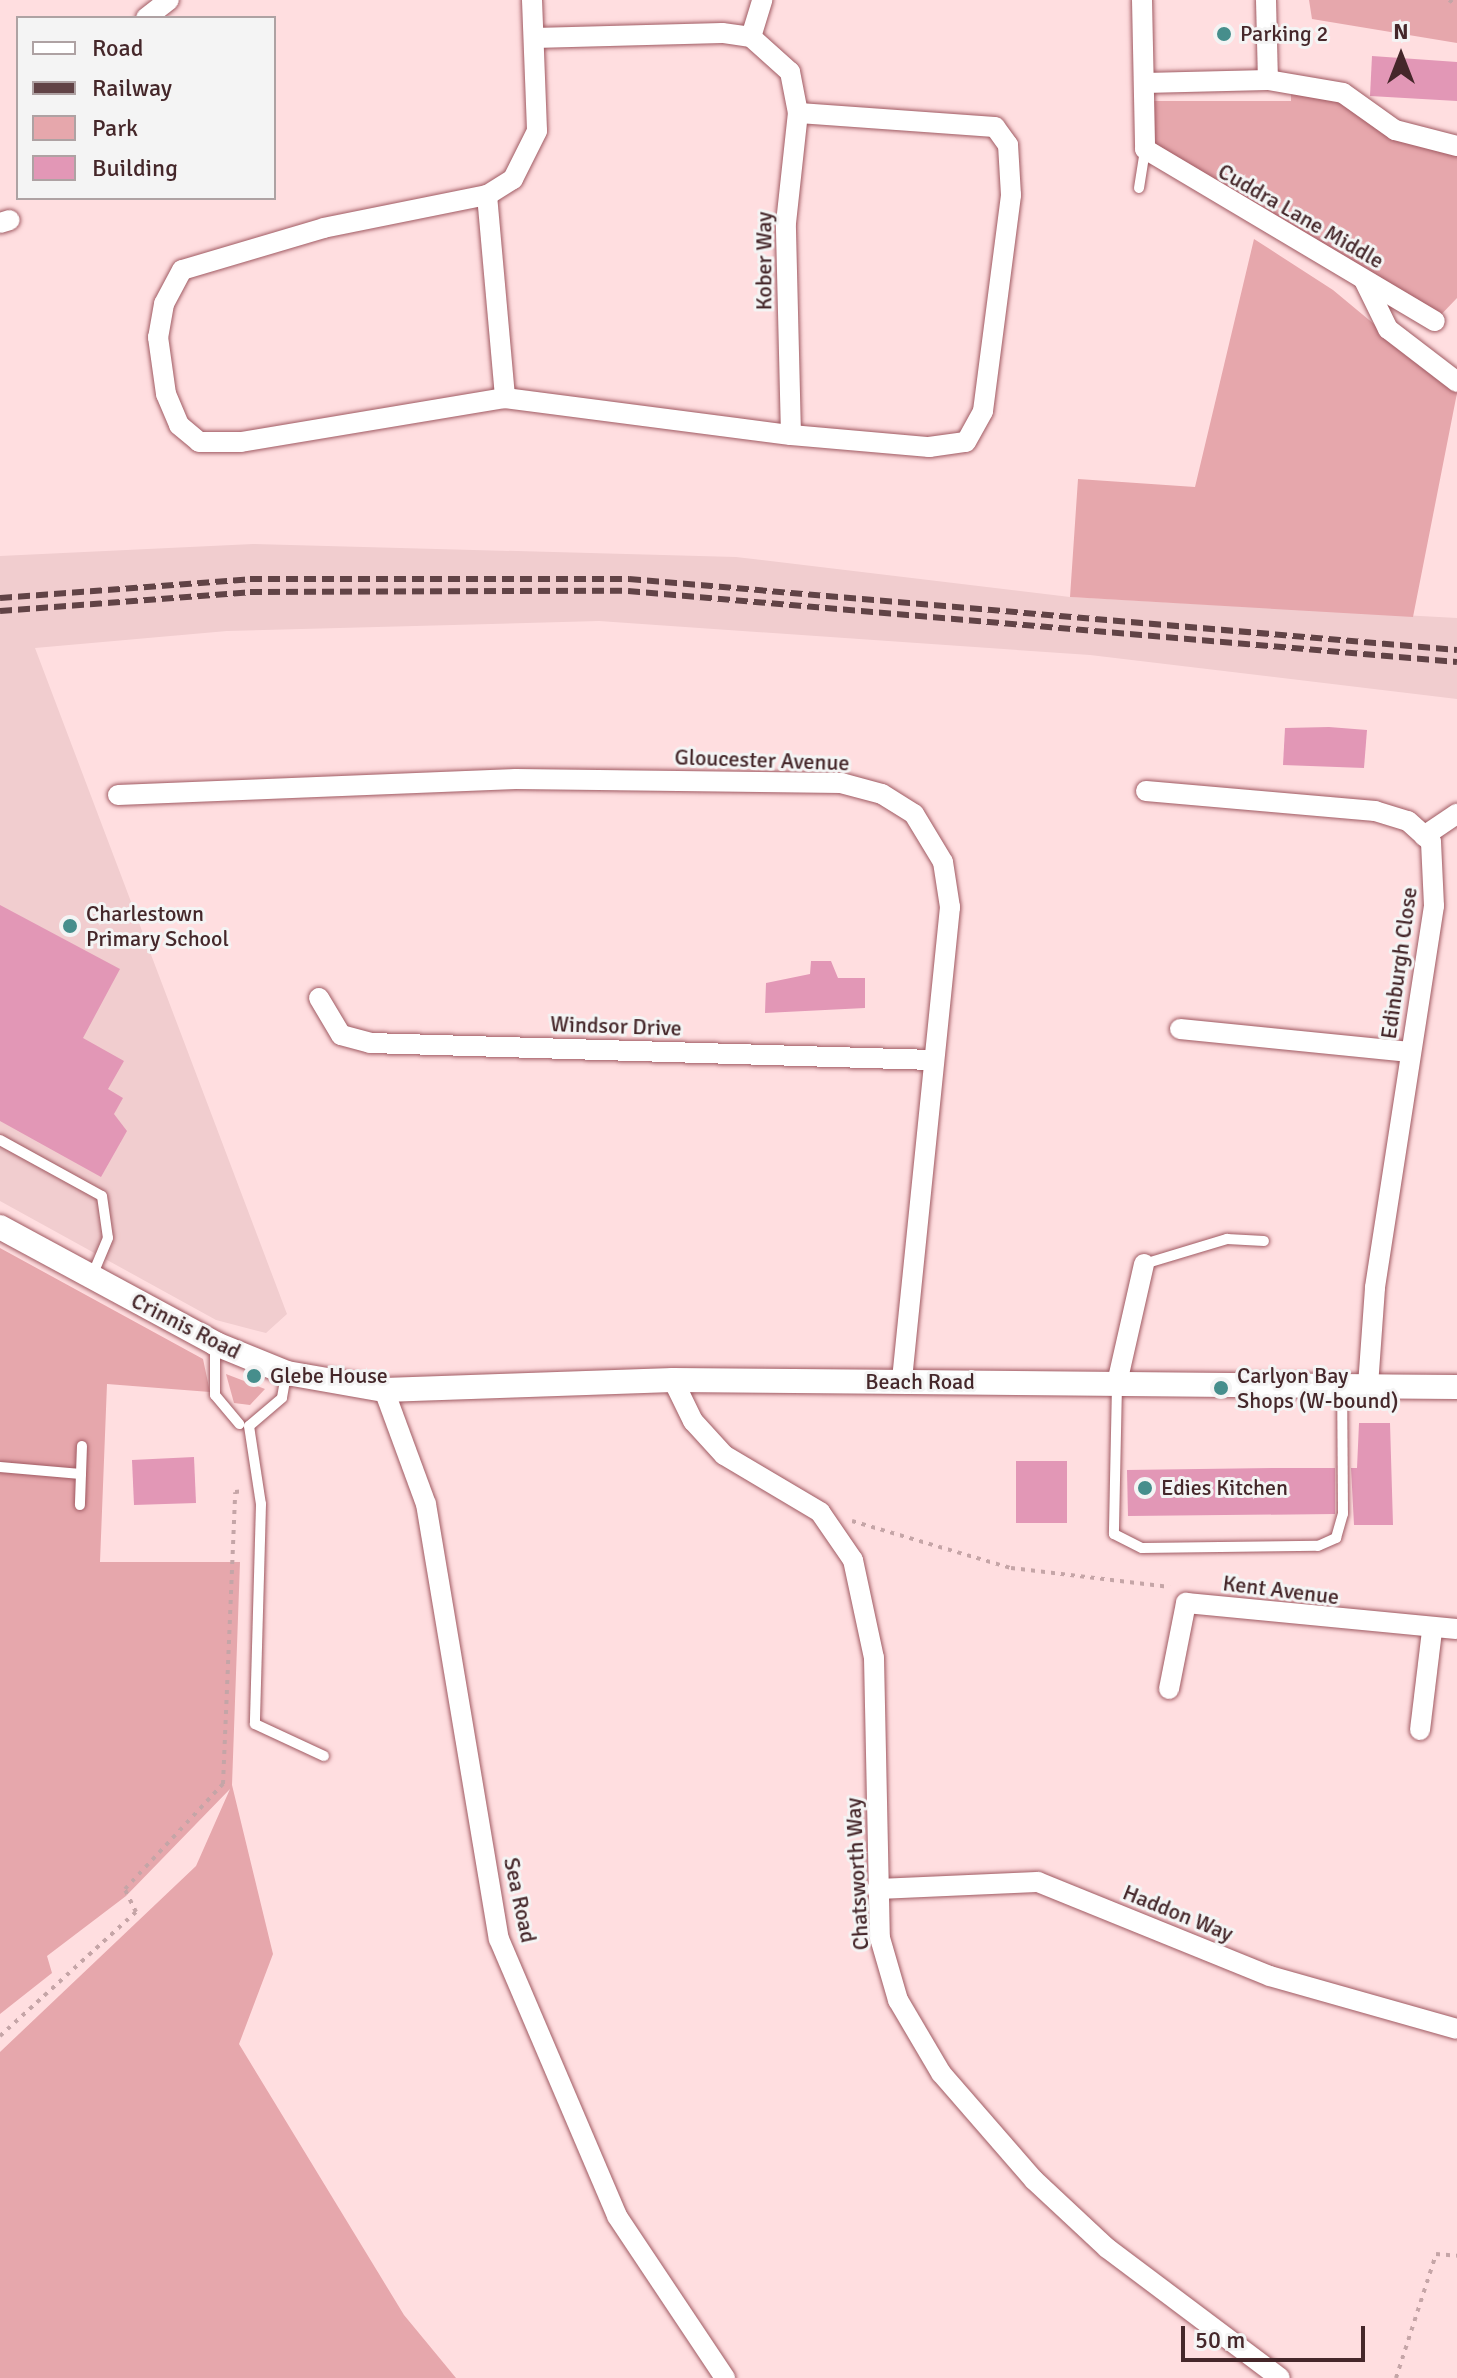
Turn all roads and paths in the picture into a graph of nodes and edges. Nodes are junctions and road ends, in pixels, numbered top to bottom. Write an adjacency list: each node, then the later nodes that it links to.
1 (169, 0): 8 (street)
2 (532, 0): 10 (street)
3 (762, 0): 9 (street)
4 (1142, 0): 12 (street)
5 (1266, 0): 11 (street)
6 (1449, 0): 7 (path)
7 (1457, 6)
8 (149, 16)
9 (751, 37): 10 (street); 13 (street, Kober Way)
10 (534, 38): 17 (street)
11 (1268, 80): 12 (street); 14 (street)
12 (1144, 83): 15 (street)
13 (798, 113): 22 (street, Kober Way); 22 (street)
14 (1457, 146)
15 (1145, 149): 16 (lane); 18 (street, Cuddra Lane Middle)
16 (1139, 188)
17 (487, 195): 21 (street); 21 (street)
18 (1364, 280): 19 (street, Cuddra Lane Middle); 20 (street)
19 (1435, 321)
20 (1457, 382)
21 (505, 398): 22 (street)
22 (791, 435)
23 (1146, 791): 26 (street)
24 (118, 795): 30 (street, Gloucester Avenue)
25 (1457, 814): 26 (street)
26 (1424, 836): 29 (street, Edinburgh Close)
27 (319, 998): 30 (street, Windsor Drive)
28 (1180, 1029): 29 (street)
29 (1410, 1052): 42 (street, Edinburgh Close)
30 (933, 1060): 39 (street, Gloucester Avenue)
31 (0, 1140): 35 (lane)
32 (0, 1227): 35 (street, Crinnis Road)
33 (1264, 1241): 34 (lane)
34 (1144, 1264): 40 (street)
35 (91, 1278): 36 (street, Crinnis Road)
36 (216, 1344): 37 (street, Crinnis Road); 45 (lane)
37 (287, 1373): 44 (street, Crinnis Road); 49 (lane)
38 (673, 1380): 39 (street, Beach Road); 44 (street, Beach Road); 51 (street, Chatsworth Way)
39 (902, 1382): 40 (street, Beach Road)
40 (1117, 1383): 41 (street, Beach Road); 41 (lane)
41 (1342, 1385): 42 (street, Beach Road)
42 (1368, 1385): 43 (street, Beach Road)
43 (1457, 1387)
44 (384, 1390): 62 (street, Sea Road)
45 (239, 1424)
46 (82, 1446): 48 (lane)
47 (0, 1467): 48 (lane)
48 (81, 1474): 50 (lane)
49 (258, 1490): 57 (lane); 60 (path)
50 (80, 1505)
51 (820, 1512): 52 (path); 58 (street, Chatsworth Way)
52 (1186, 1603): 54 (street, Kent Avenue); 55 (street)
53 (1457, 1629): 54 (street, Kent Avenue)
54 (1432, 1631): 56 (street)
55 (1169, 1689)
56 (1420, 1730)
57 (324, 1756)
58 (877, 1889): 59 (street, Haddon Way); 63 (street, Chatsworth Way)
59 (1457, 2029)
60 (0, 2036)
61 (1457, 2256): 64 (path)
62 (725, 2378)
63 (1280, 2378)
64 (1396, 2378)

